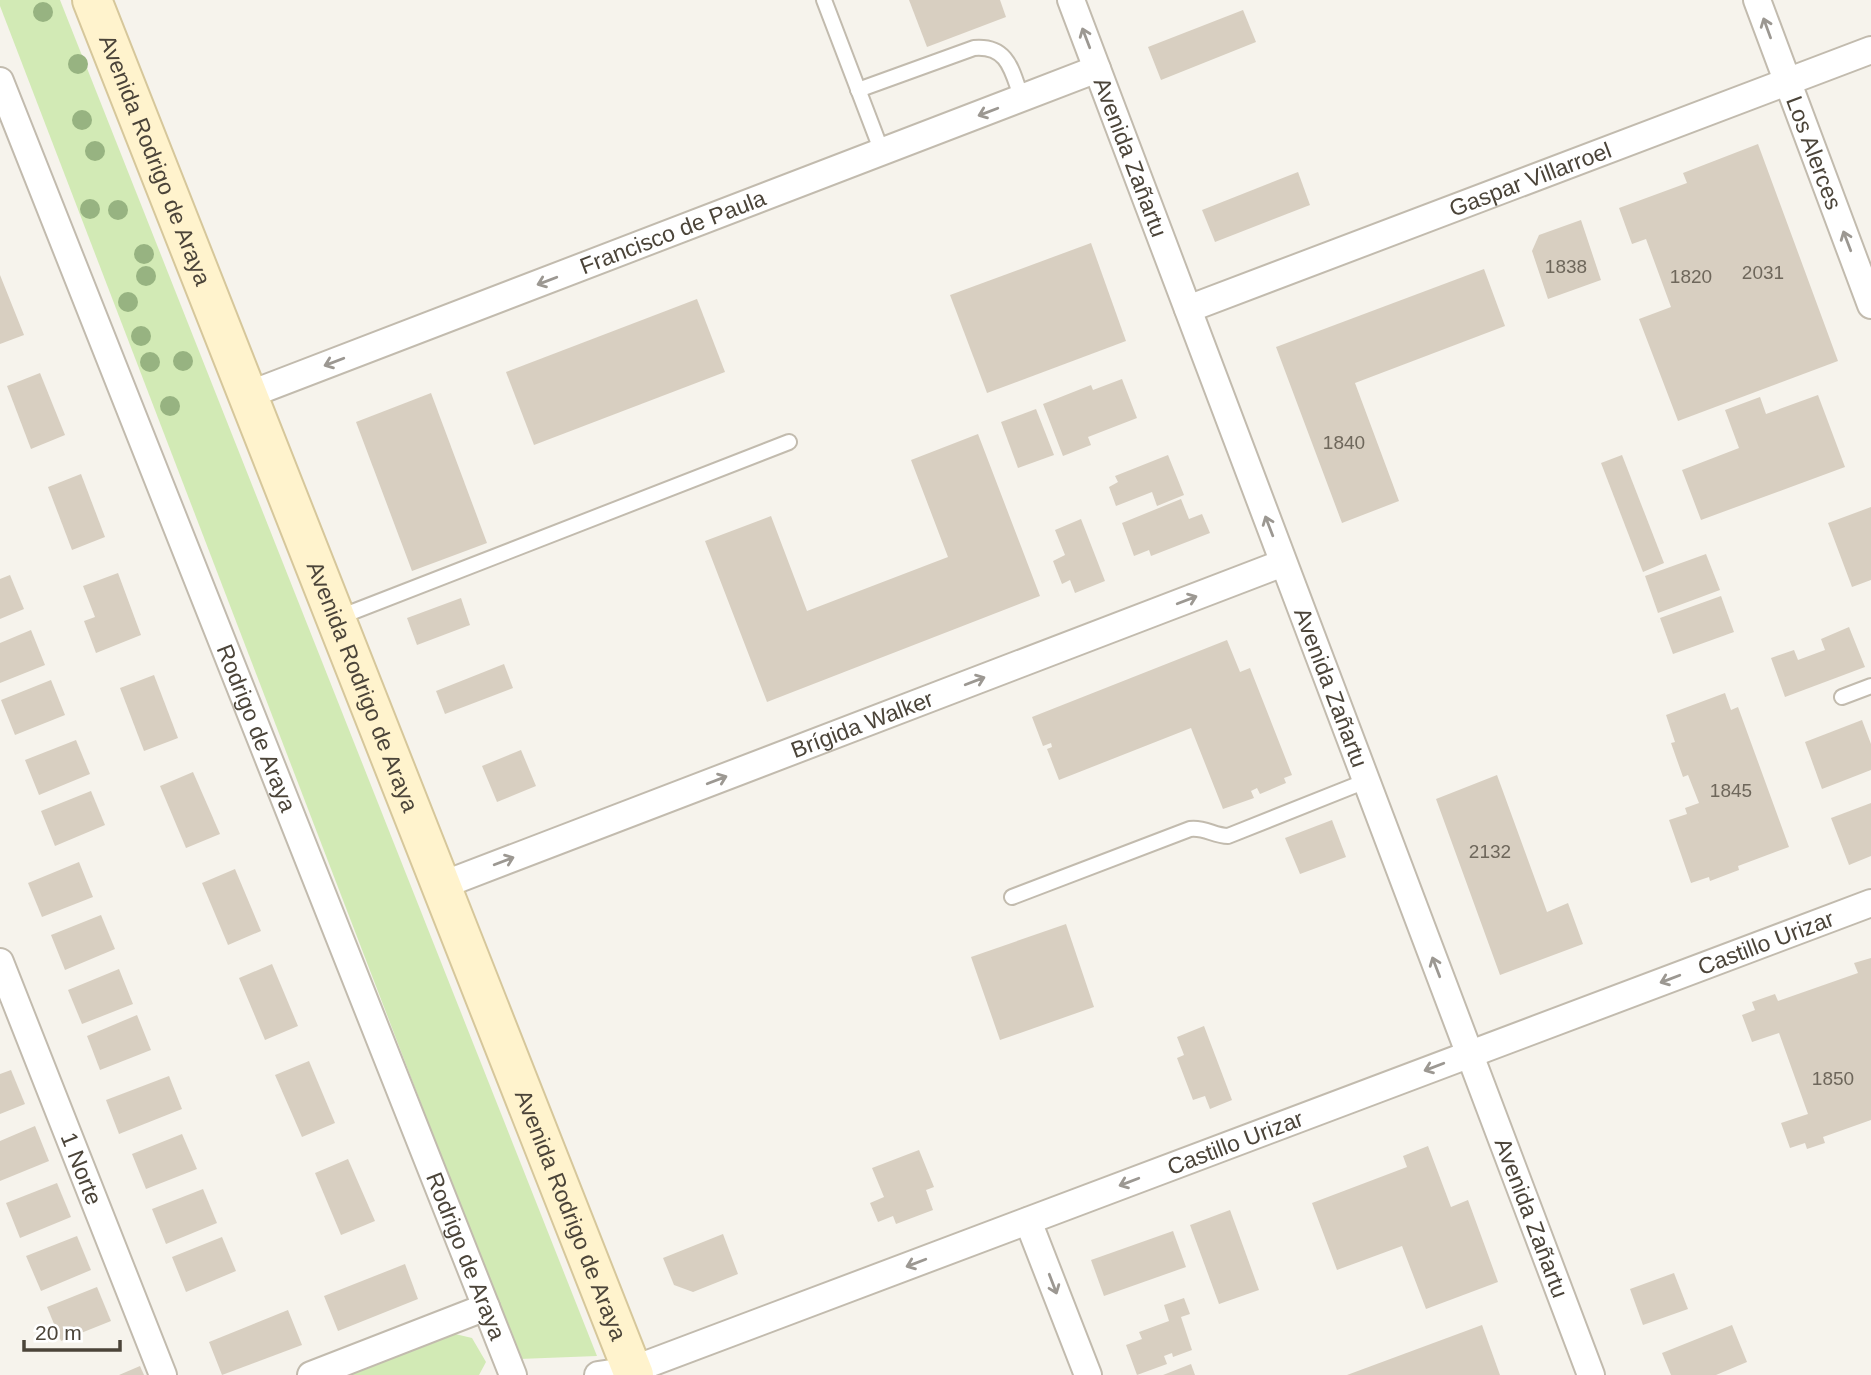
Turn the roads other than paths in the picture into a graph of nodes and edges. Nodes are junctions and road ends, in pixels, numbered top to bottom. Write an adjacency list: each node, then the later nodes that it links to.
1 (92, 0): 14 (main road, Avenida Rodrigo de Araya)
2 (824, 0): 9 (lane)
3 (1072, 0): 6 (street, Avenida Zañartu, one-way to 3)
4 (1757, 0): 8 (street, Los Alerces, one-way to 4)
5 (1871, 50): 8 (street, Gaspar Villarroel)
6 (1097, 69): 10 (street, Francisco de Paula); 13 (street, Avenida Zañartu)
7 (0, 81): 27 (street, Rodrigo de Araya)
8 (1787, 82): 12 (street, Los Alerces, one-way to 8); 13 (street, Gaspar Villarroel)
9 (858, 90): 10 (lane); 11 (lane)
10 (1022, 99): 11 (street, Francisco de Paula, one-way to 11)
11 (882, 152): 14 (street, Francisco de Paula, one-way to 14)
12 (1871, 305)
13 (1188, 309): 16 (street, Avenida Zañartu, one-way to 13)
14 (248, 395): 17 (main road, Avenida Rodrigo de Araya)
15 (789, 442): 17 (lane)
16 (1283, 563): 20 (street, Avenida Zañartu); 21 (street, Brígida Walker, one-way to 16)
17 (335, 619): 21 (main road, Avenida Rodrigo de Araya)
18 (1871, 686): 19 (lane)
19 (1842, 697)
20 (1366, 781): 22 (lane); 25 (street, Avenida Zañartu, one-way to 20)
21 (440, 886): 28 (main road, Avenida Rodrigo de Araya)
22 (1012, 897)
23 (1871, 903): 25 (street, Castillo Urizar, one-way to 25)
24 (0, 962): 29 (street, 1 Norte)
25 (1469, 1054): 26 (street, Castillo Urizar, one-way to 26); 33 (street, Avenida Zañartu)
26 (1028, 1221): 28 (street, Castillo Urizar, one-way to 28); 32 (street, one-way to 32)
27 (486, 1307): 30 (street); 31 (street, Rodrigo de Araya)
28 (621, 1373)
29 (163, 1375)
30 (311, 1375)
31 (513, 1375)
32 (1088, 1375)
33 (1591, 1375)

